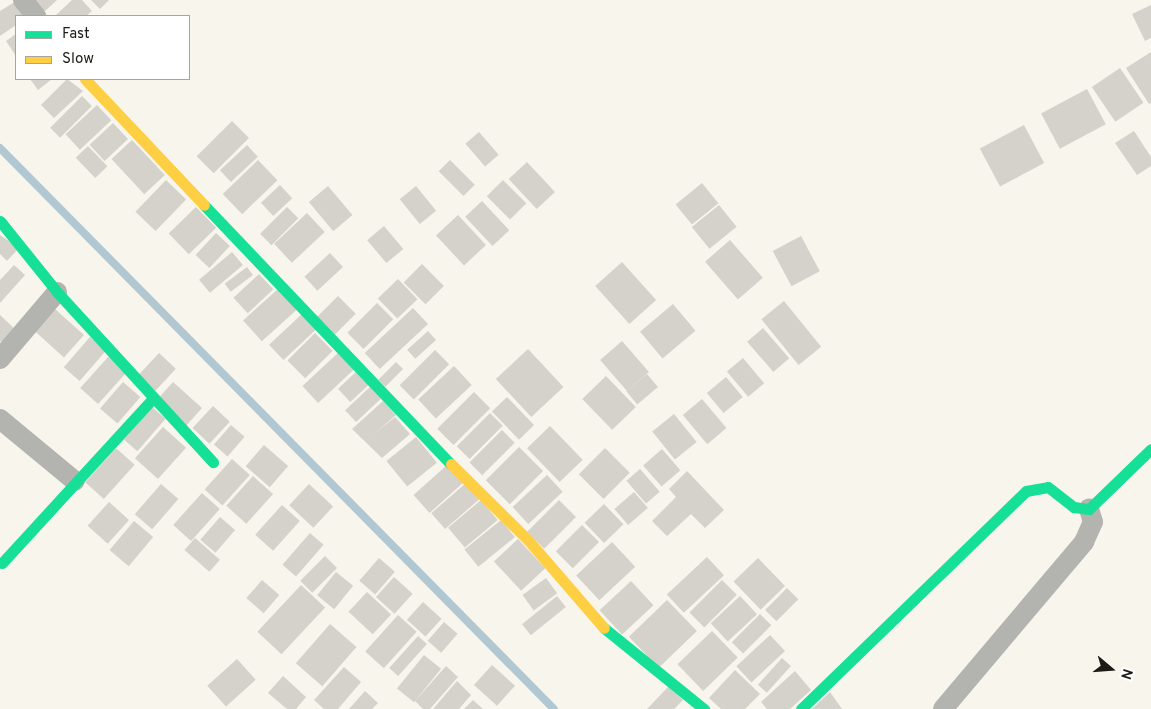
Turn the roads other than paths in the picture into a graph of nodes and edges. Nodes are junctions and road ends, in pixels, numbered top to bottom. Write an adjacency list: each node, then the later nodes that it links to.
1 (23, 0): 2 (street)
2 (35, 15)
3 (86, 80): 14 (street)
4 (0, 220): 5 (street)
5 (57, 292): 6 (street); 7 (street)
6 (0, 359)
7 (153, 398): 10 (street); 11 (street)
8 (0, 419): 11 (street)
9 (1151, 449): 12 (street)
10 (213, 462)
11 (75, 481): 13 (street)
12 (1089, 508): 15 (street); 16 (street)
13 (2, 563)
14 (704, 709)
15 (801, 709)
16 (943, 709)

